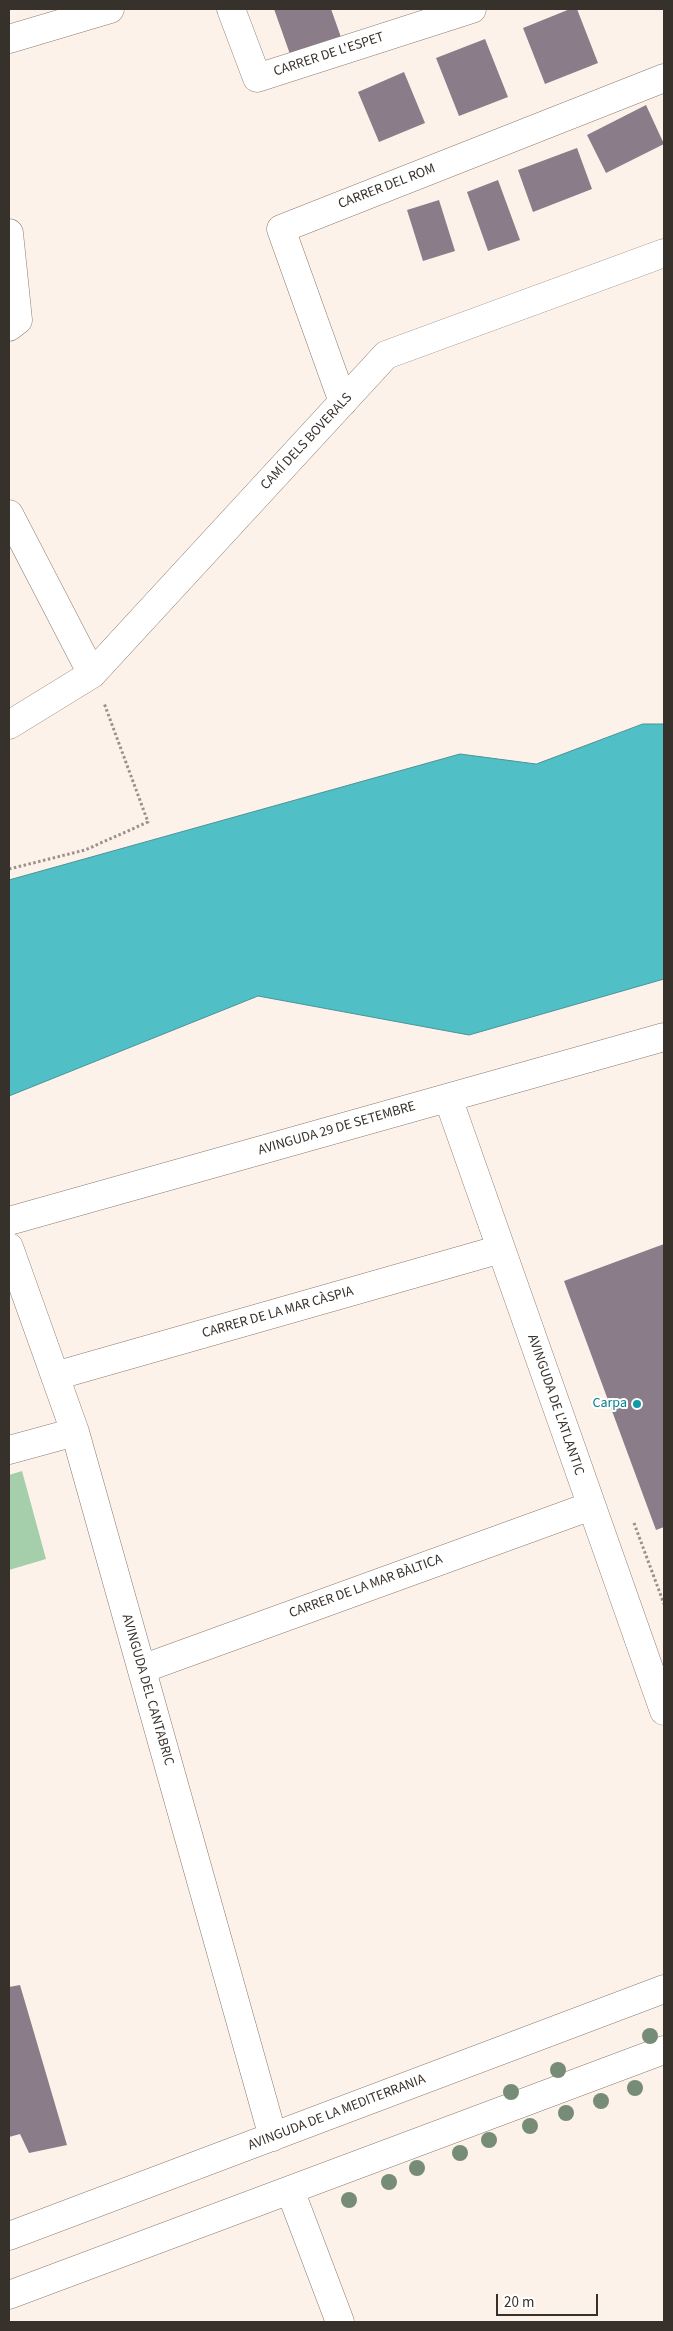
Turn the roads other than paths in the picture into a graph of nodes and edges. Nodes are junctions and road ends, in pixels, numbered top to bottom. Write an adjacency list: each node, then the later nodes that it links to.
1 (110, 9): 4 (street)
2 (231, 9): 3 (street, CARRER DE L'ESPET)
3 (472, 9)
4 (9, 39)
5 (664, 78): 9 (street, CARRER DEL ROM)
6 (9, 233): 8 (street)
7 (664, 253): 9 (street, CAMÍ DELS BOVERALS)
8 (9, 327)
9 (343, 402): 11 (street, CAMÍ DELS BOVERALS)
10 (9, 514): 11 (street)
11 (92, 674): 12 (street, CAMÍ DELS BOVERALS)
12 (9, 724)
13 (664, 1037): 14 (street, AVINGUDA 29 DE SETEMBRE)
14 (448, 1098): 15 (street, AVINGUDA 29 DE SETEMBRE); 17 (street, AVINGUDA DE L'ATLANTIC)
15 (9, 1221)
16 (9, 1247): 18 (street, AVINGUDA DEL CANTABRIC)
17 (501, 1249): 18 (street, CARRER DE LA MAR CÀSPIA); 21 (street, AVINGUDA DE L'ATLANTIC)
18 (55, 1376): 19 (street, AVINGUDA DEL CANTABRIC)
19 (75, 1432): 20 (street); 22 (street, AVINGUDA DEL CANTABRIC)
20 (9, 1450)
21 (591, 1506): 22 (street, CARRER DE LA MAR BÀLTICA); 23 (street, AVINGUDA DE L'ATLANTIC)
22 (142, 1669): 26 (street, AVINGUDA DEL CANTABRIC)
23 (664, 1711)
24 (664, 1989): 26 (street, AVINGUDA DE LA MEDITERRANIA)
25 (664, 2050): 27 (street)
26 (273, 2136): 28 (street, AVINGUDA DE LA MEDITERRANIA)
27 (290, 2190): 29 (street); 30 (street)
28 (9, 2236)
29 (9, 2295)
30 (340, 2322)

